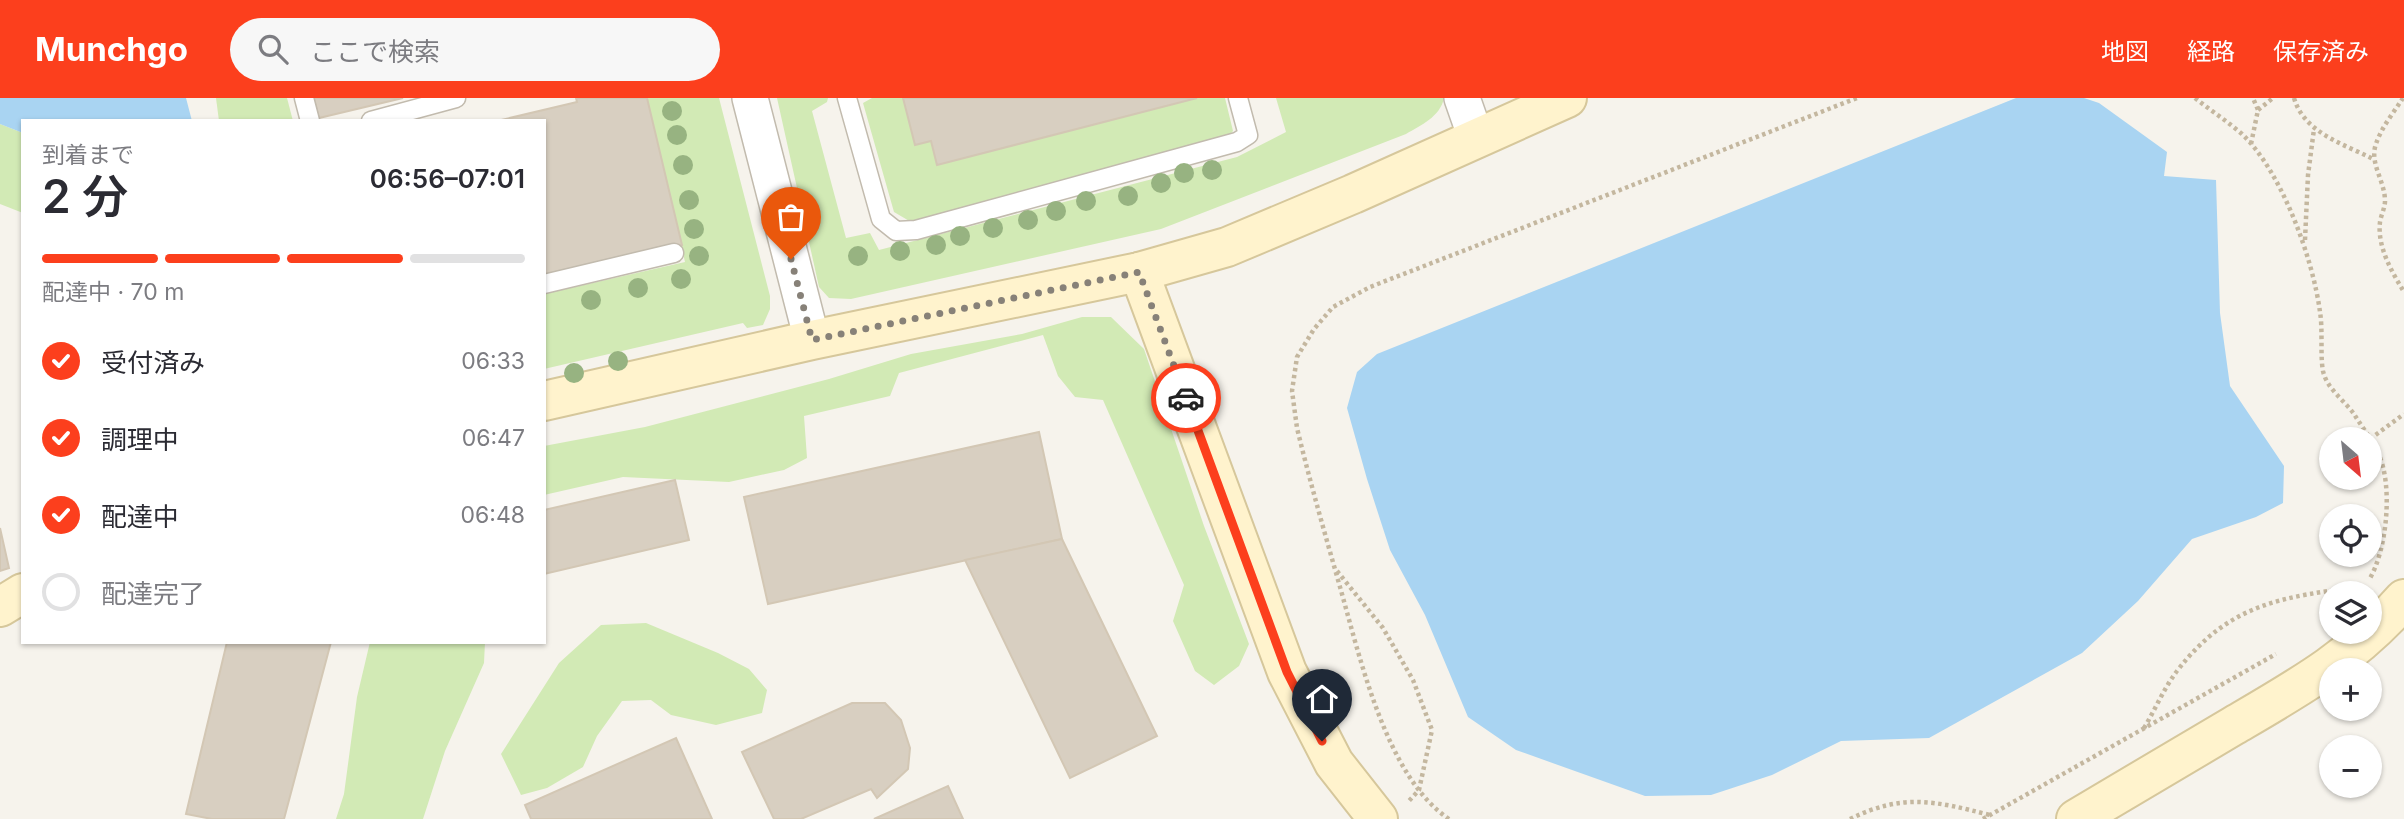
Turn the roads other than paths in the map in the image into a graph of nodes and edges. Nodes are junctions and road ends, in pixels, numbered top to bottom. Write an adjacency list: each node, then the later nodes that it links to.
1 (304, 98): 8 (lane)
2 (456, 98): 9 (lane)
3 (750, 98): 14 (street)
4 (847, 98): 5 (lane)
5 (1238, 98)
6 (1462, 98): 10 (street)
7 (1567, 98): 10 (street)
8 (309, 119)
9 (378, 119)
10 (1476, 138): 12 (street)
11 (674, 253): 13 (lane)
12 (1139, 272): 14 (street); 19 (street)
13 (546, 284)
14 (812, 340): 15 (street)
15 (546, 401)
16 (21, 594): 18 (street)
17 (2404, 599): 20 (street)
18 (0, 607)
19 (1392, 812)
20 (2076, 819)

